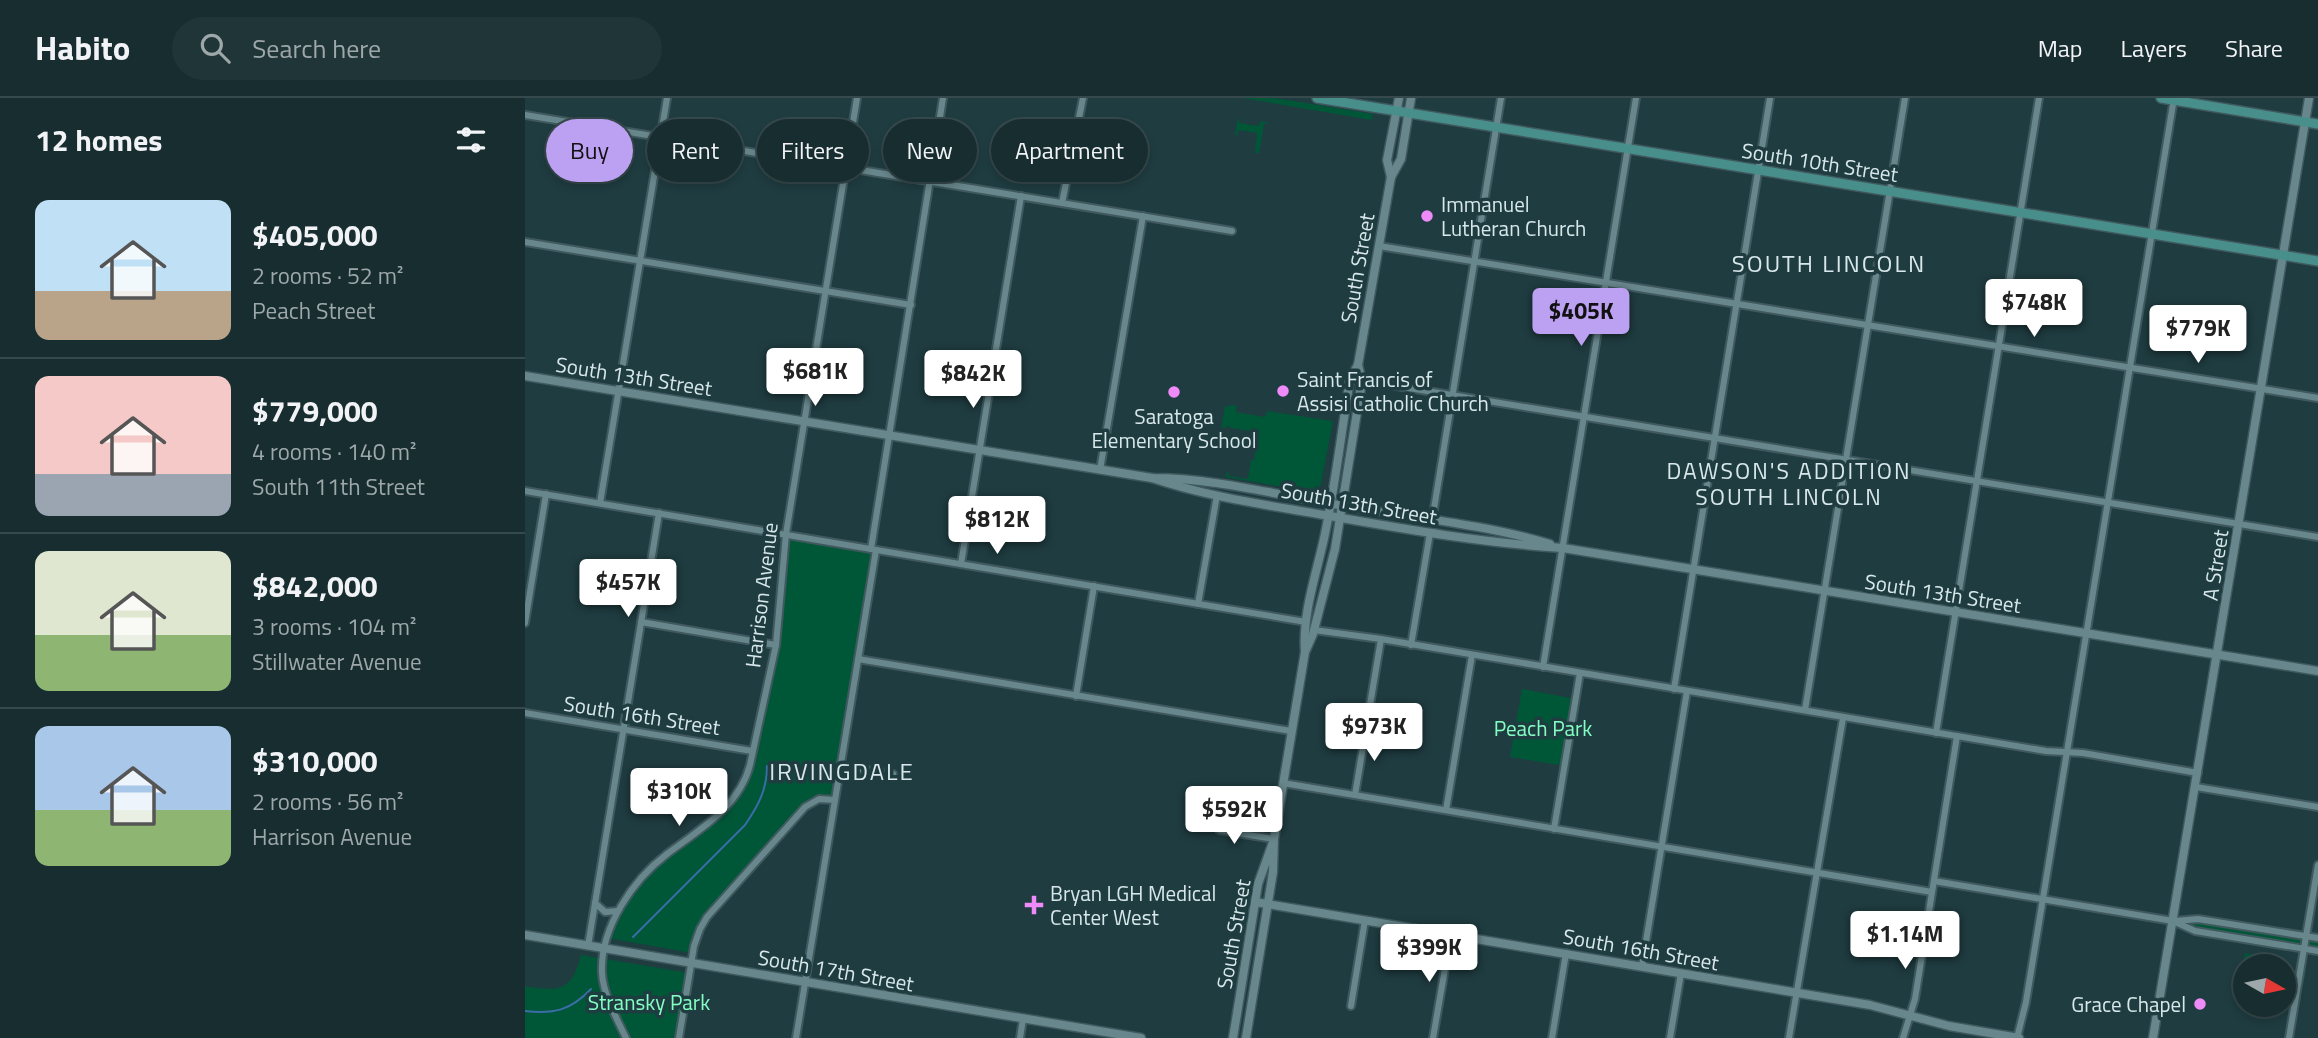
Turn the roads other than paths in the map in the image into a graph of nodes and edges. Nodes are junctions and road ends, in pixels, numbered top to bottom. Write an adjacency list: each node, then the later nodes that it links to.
1 (667, 98): 19 (street)
2 (857, 98): 20 (street, Harrison Avenue)
3 (943, 98): 21 (street)
4 (1083, 98): 34 (street)
5 (1317, 98): 16 (main road, South 10th Street)
6 (1399, 98): 16 (main road, South Street)
7 (1411, 98): 17 (main road, South Street)
8 (1501, 98): 24 (street)
9 (1636, 98): 26 (street)
10 (1770, 98): 27 (street)
11 (1905, 98): 32 (street)
12 (2039, 98): 35 (street)
13 (2161, 98): 15 (main road)
14 (2309, 98): 22 (main road, A Street)
15 (2174, 99): 22 (main road); 38 (street)
16 (1397, 111): 17 (main road, South 10th Street); 28 (main road, South Street)
17 (1409, 113): 24 (main road, South 10th Street); 28 (main road, South Street)
18 (525, 115): 25 (street)
19 (663, 119)
20 (854, 119)
21 (940, 119)
22 (2305, 122): 23 (main road); 41 (main road, A Street)
23 (2318, 124)
24 (1496, 127): 26 (main road, South 10th Street); 43 (street)
25 (647, 135)
26 (1628, 148): 27 (main road, South 10th Street); 45 (street)
27 (1759, 170): 32 (main road, South 10th Street); 47 (street)
28 (1391, 177): 40 (main road, South Street)
29 (653, 182): 42 (street)
30 (844, 182): 46 (street, Harrison Avenue)
31 (930, 182): 33 (street); 48 (street)
32 (1890, 191): 35 (main road, South 10th Street); 49 (street)
33 (1021, 196): 34 (street); 64 (street)
34 (1062, 203): 36 (street)
35 (2021, 212): 38 (main road, South 10th Street); 50 (street)
36 (1143, 216): 37 (street); 66 (street)
37 (1232, 231)
38 (2153, 234): 41 (main road, South 10th Street); 52 (street)
39 (525, 242): 42 (street)
40 (1379, 246): 43 (street); 51 (main road, South Street)
41 (2283, 255): 44 (main road, South 10th Street); 56 (main road, A Street)
42 (640, 261): 46 (street); 57 (street)
43 (1474, 261): 45 (street); 58 (street)
44 (2318, 261)
45 (1606, 282): 47 (street); 60 (street)
46 (826, 291): 48 (street); 61 (street, Harrison Avenue)
47 (1737, 304): 49 (street); 63 (street)
48 (912, 305): 62 (street)
49 (1868, 325): 50 (street); 65 (street)
50 (1999, 347): 52 (street); 68 (street)
51 (1358, 366): 54 (main road, South Street); 55 (main road, South Street)
52 (2130, 368): 56 (street); 73 (street)
53 (525, 376): 57 (main road, South 13th Street)
54 (1350, 379): 55 (street); 74 (main road, South Street)
55 (1362, 380): 58 (street); 75 (main road, South Street)
56 (2262, 389): 59 (street); 80 (main road, A Street)
57 (619, 391): 61 (main road, South 13th Street); 72 (street)
58 (1453, 395): 60 (street); 79 (street)
59 (2318, 398)
60 (1584, 417): 63 (street); 84 (street)
61 (805, 421): 62 (main road, South 13th Street); 82 (street, Harrison Avenue)
62 (890, 435): 64 (main road, South 13th Street); 85 (street)
63 (1715, 438): 65 (street); 87 (street)
64 (980, 450): 66 (main road, South 13th Street); 86 (street)
65 (1846, 460): 68 (street); 89 (street)
66 (1100, 470): 67 (main road, South 13th Street)
67 (1152, 478): 71 (main road, South 13th Street); 74 (main road, South 13th Street)
68 (1977, 481): 73 (street); 91 (street)
69 (525, 491): 70 (street)
70 (546, 494): 72 (street); 94 (street)
71 (1217, 495): 77 (main road, South 13th Street); 90 (street)
72 (600, 503): 76 (street)
73 (2108, 503): 80 (street); 96 (street)
74 (1331, 504): 75 (main road, South 13th Street); 77 (main road, South Street)
75 (1342, 506): 78 (main road, South Street); 79 (main road, South 13th Street)
76 (659, 513): 82 (street); 92 (street)
77 (1329, 516): 78 (main road, South 13th Street); 93 (main road, South Street)
78 (1341, 518): 81 (main road, South 13th Street); 95 (main road, South Street)
79 (1432, 521): 84 (main road, South 13th Street)
80 (2240, 524): 83 (street); 102 (main road, A Street)
81 (1430, 533): 84 (main road, South 13th Street); 99 (street)
82 (786, 534): 85 (street); 98 (street, Harrison Avenue)
83 (2318, 537)
84 (1563, 548): 87 (main road, South 13th Street); 104 (street)
85 (873, 549): 86 (street); 103 (street)
86 (961, 564): 88 (street)
87 (1693, 569): 89 (main road, South 13th Street); 107 (street)
88 (1094, 586): 90 (street); 109 (street)
89 (1825, 591): 91 (main road, South 13th Street); 110 (street)
90 (1198, 604): 93 (street)
91 (1956, 612): 96 (main road, South 13th Street); 115 (street)
92 (641, 622): 98 (street); 113 (street)
93 (1306, 622): 100 (main road, South Street)
94 (525, 623)
95 (1314, 630): 97 (street); 100 (main road, South Street)
96 (2087, 634): 102 (main road, South 13th Street); 118 (street)
97 (1381, 639): 99 (street); 124 (street)
98 (776, 645): 117 (street, Harrison Avenue)
99 (1411, 645): 101 (street)
100 (1305, 652): 114 (main road, South Street)
101 (1472, 655): 104 (street); 127 (street)
102 (2218, 655): 105 (main road, South 13th Street); 120 (main road, A Street)
103 (858, 659): 109 (street); 119 (street)
104 (1543, 667): 106 (street)
105 (2318, 671)
106 (1580, 673): 107 (street); 128 (street)
107 (1674, 689): 108 (street)
108 (1687, 691): 110 (street); 131 (street)
109 (1076, 696): 114 (street)
110 (1805, 710): 112 (street)
111 (525, 713): 113 (street, South 16th Street)
112 (1843, 718): 115 (street); 133 (street)
113 (623, 730): 117 (street, South 16th Street); 137 (street)
114 (1291, 731): 122 (main road, South Street)
115 (1936, 733): 116 (street)
116 (1957, 736): 118 (street); 134 (street)
117 (752, 751): 140 (street, Harrison Avenue)
118 (2067, 753): 120 (street); 136 (street)
119 (841, 766): 121 (street); 125 (street)
120 (2198, 773): 123 (main road, A Street)
121 (893, 774)
122 (1283, 783): 124 (street); 130 (main road, South Street)
123 (2196, 787): 126 (street); 142 (main road, A Street)
124 (1355, 795): 127 (street)
125 (835, 800): 152 (street); 155 (street)
126 (2318, 807)
127 (1445, 810): 128 (street)
128 (1554, 829): 131 (street)
129 (1219, 830): 130 (street)
130 (1274, 839): 138 (main road, South Street); 139 (main road, South Street)
131 (1661, 846): 133 (street); 153 (street)
132 (2318, 865): 145 (street)
133 (1818, 873): 135 (street); 156 (street)
134 (1934, 881): 135 (street); 136 (street)
135 (1932, 892): 158 (street)
136 (2043, 900): 142 (street); 173 (street)
137 (595, 902): 140 (street); 147 (street)
138 (1255, 902): 139 (main road, South 16th Street); 166 (main road, South Street)
139 (1268, 904): 141 (main road, South 16th Street); 167 (main road, South Street)
140 (619, 910): 148 (street, Harrison Avenue)
141 (1365, 920): 143 (main road, South 16th Street); 157 (street)
142 (2173, 921): 145 (street); 149 (street); 174 (main road, A Street)
143 (1451, 934): 151 (main road, South 16th Street); 168 (street)
144 (525, 935): 147 (main road, South 17th Street)
145 (2306, 936): 146 (street); 149 (street)
146 (2318, 938)
147 (588, 946): 148 (main road, South 17th Street)
148 (605, 948): 152 (main road, South 17th Street); 161 (street, Harrison Avenue)
149 (2304, 949): 150 (street); 175 (street)
150 (2318, 951)
151 (1566, 954): 153 (main road, South 16th Street); 169 (street)
152 (691, 963): 155 (main road, South 17th Street); 162 (street)
153 (1641, 966): 154 (main road, South 16th Street)
154 (1681, 973): 156 (main road, South 16th Street); 170 (street)
155 (805, 982): 159 (main road, South 17th Street); 163 (street)
156 (1797, 993): 158 (main road, South 16th Street); 171 (street)
157 (1351, 1006)
158 (1909, 1015): 172 (street); 173 (main road, South 16th Street)
159 (1023, 1019): 160 (main road, South 17th Street); 164 (street)
160 (1130, 1037): 165 (main road, South 17th Street)
161 (626, 1038)
162 (679, 1038)
163 (796, 1038)
164 (1020, 1038)
165 (1141, 1038)
166 (1233, 1038)
167 (1246, 1038)
168 (1433, 1038)
169 (1552, 1038)
170 (1670, 1038)
171 (1789, 1038)
172 (1903, 1038)
173 (2018, 1038)
174 (2153, 1038)
175 (2289, 1038)

